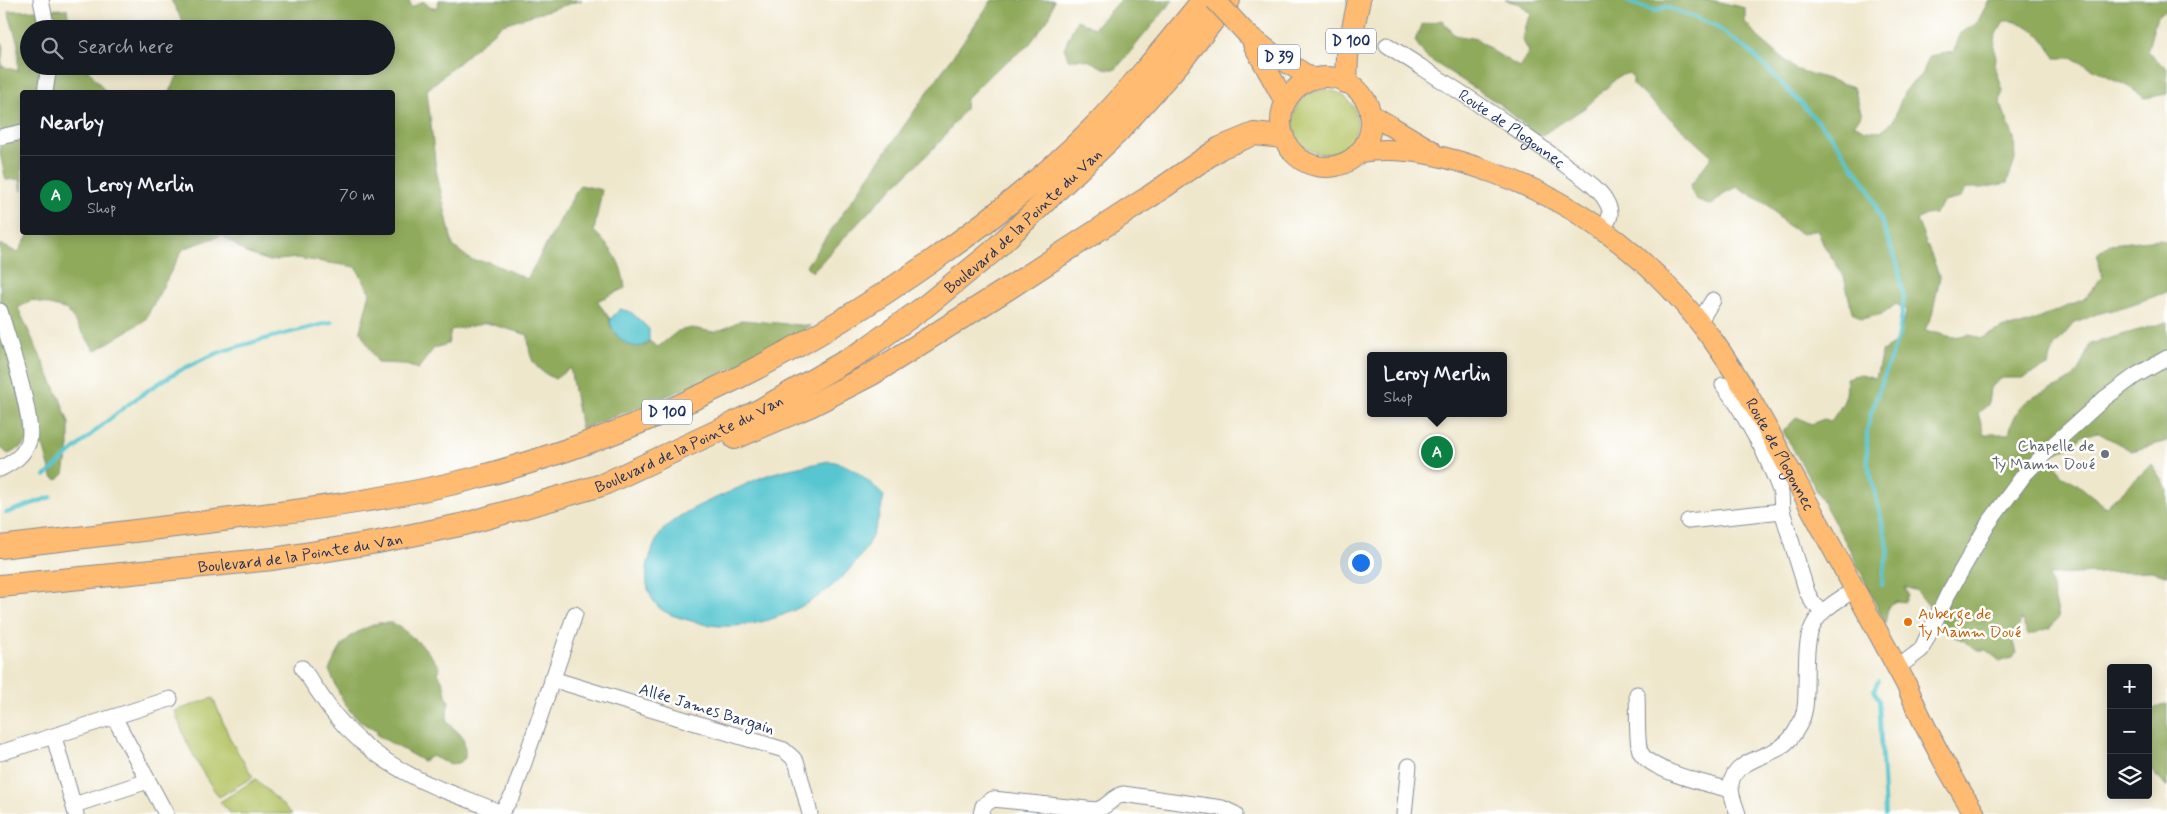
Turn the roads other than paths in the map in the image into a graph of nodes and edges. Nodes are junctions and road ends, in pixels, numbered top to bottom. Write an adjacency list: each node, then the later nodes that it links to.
1 (41, 0): 7 (street)
2 (1193, 0): 10 (highway, D 100)
3 (1203, 0): 10 (highway, Boulevard de la Pointe du Van / D 100)
4 (1215, 0): 8 (main road, D 39, bridge)
5 (1229, 0): 29 (highway, Boulevard de la Pointe du Van / D 100)
6 (1359, 0): 13 (highway, D 100)
7 (45, 20)
8 (1247, 34): 12 (main road, D 39); 15 (main road, D 39)
9 (1387, 45): 22 (street, Route de Plogonnec)
10 (1163, 49): 32 (highway, Boulevard de la Pointe du Van / D 100)
11 (48, 75): 14 (street)
12 (1312, 79): 13 (main road); 15 (main road)
13 (1346, 82): 16 (main road)
14 (45, 90)
15 (1285, 102): 19 (main road)
16 (1370, 114): 20 (main road); 21 (main road, Route de Plogonnec)
17 (20, 132): 18 (street)
18 (0, 136)
19 (1283, 137): 20 (main road); 29 (highway)
20 (1359, 152): 21 (main road, Route de Plogonnec)
21 (1439, 155): 22 (main road, Route de Plogonnec)
22 (1603, 229): 25 (main road, Route de Plogonnec)
23 (1713, 300): 25 (street)
24 (0, 310): 28 (street)
25 (1699, 322): 34 (main road, Route de Plogonnec)
26 (2167, 358): 38 (street)
27 (1723, 385): 30 (street, Route de Plogonnec)
28 (0, 469)
29 (602, 485): 33 (highway, Boulevard de la Pointe du Van / D 100)
30 (1782, 510): 31 (street, Route de Plogonnec); 35 (street, Route de Plogonnec)
31 (1688, 521)
32 (0, 547)
33 (0, 586)
34 (1855, 590): 35 (street); 38 (main road, Route de Plogonnec)
35 (1822, 611): 47 (street)
36 (575, 614): 39 (street)
37 (302, 668): 49 (street)
38 (1902, 676): 56 (main road, Route de Plogonnec)
39 (552, 679): 49 (street); 51 (street, Allée James Bargain)
40 (1637, 694): 47 (street)
41 (170, 699): 42 (street)
42 (114, 718): 43 (street); 46 (street)
43 (54, 737): 44 (street); 48 (street)
44 (0, 753)
45 (1409, 766): 54 (street)
46 (148, 781): 48 (street); 50 (street)
47 (1731, 790): 55 (street)
48 (75, 809)
49 (500, 813)
50 (166, 814)
51 (810, 814)
52 (981, 814): 53 (street)
53 (1235, 814)
54 (1404, 814)
55 (1738, 814)
56 (1976, 814)

